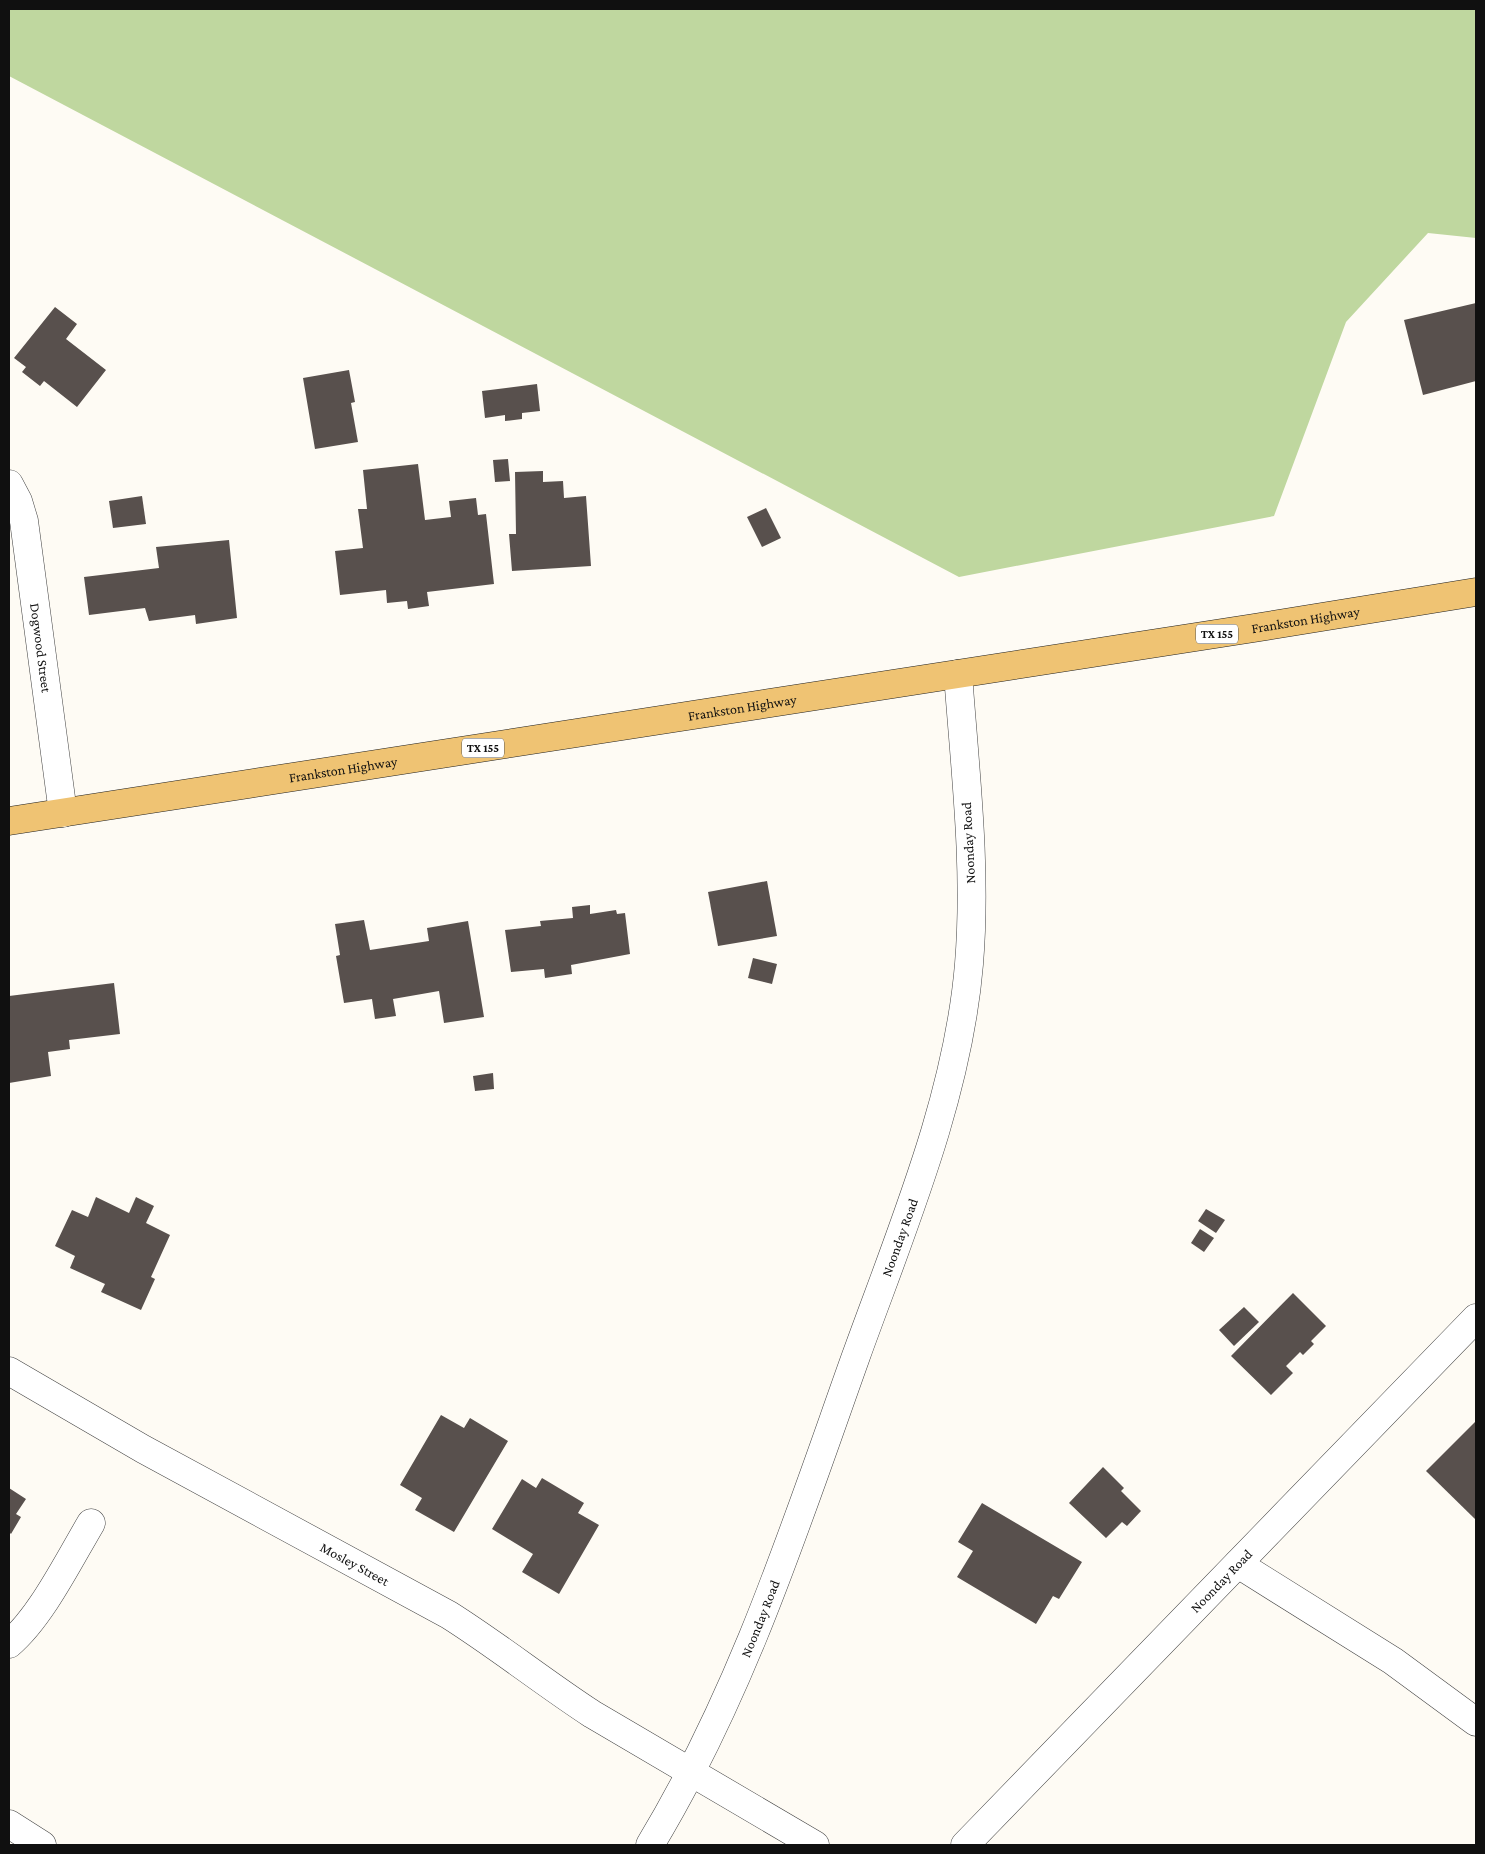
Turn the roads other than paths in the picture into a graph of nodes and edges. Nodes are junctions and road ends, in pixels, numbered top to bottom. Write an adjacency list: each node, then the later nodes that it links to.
1 (9, 484): 4 (street, Dogwood Street)
2 (1476, 592): 3 (main road, Frankston Highway / TX 155)
3 (958, 674): 4 (main road, Frankston Highway / TX 155); 12 (street, Noonday Road)
4 (63, 813): 5 (main road, Frankston Highway / TX 155)
5 (9, 822)
6 (1476, 1318): 9 (street, Noonday Road)
7 (9, 1371): 12 (street, Mosley Street)
8 (91, 1524): 10 (street)
9 (1238, 1564): 11 (street); 17 (street, Noonday Road)
10 (9, 1644)
11 (1476, 1722)
12 (691, 1772): 15 (street, Noonday Road); 16 (street)
13 (9, 1824): 14 (street)
14 (42, 1845)
15 (650, 1845)
16 (815, 1845)
17 (965, 1845)

